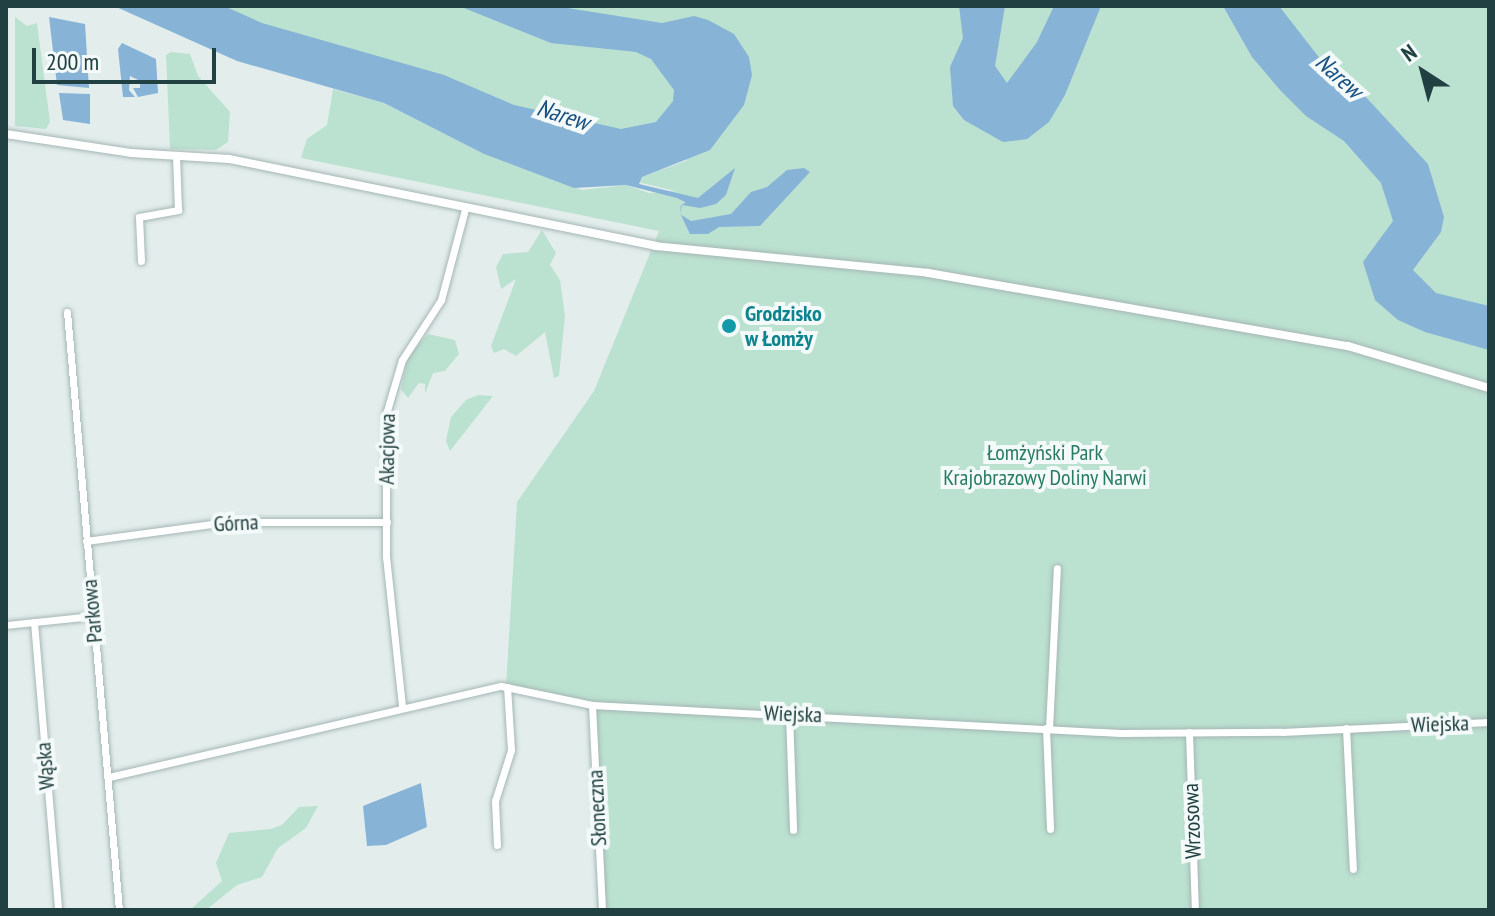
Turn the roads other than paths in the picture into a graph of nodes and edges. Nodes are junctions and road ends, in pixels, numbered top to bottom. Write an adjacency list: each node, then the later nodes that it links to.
1 (6, 134): 2 (street)
2 (176, 155): 3 (street); 4 (street)
3 (465, 209): 6 (street); 7 (street, Akacjowa)
4 (141, 261)
5 (67, 312): 8 (street, Parkowa)
6 (1489, 388)
7 (387, 522): 8 (street, Górna); 15 (street, Akacjowa)
8 (86, 541): 10 (street, Parkowa)
9 (1057, 568): 18 (street)
10 (92, 616): 11 (street); 21 (street, Parkowa)
11 (34, 622): 12 (street); 26 (street, Wąska)
12 (6, 625)
13 (507, 687): 14 (street, Wiejska); 15 (street, Wiejska); 24 (street)
14 (592, 705): 16 (street, Wiejska); 28 (street, Słoneczna)
15 (402, 706): 21 (street, Wiejska)
16 (789, 713): 18 (street, Wiejska); 23 (street)
17 (1489, 722): 19 (street, Wiejska)
18 (1048, 728): 20 (street, Wiejska); 22 (street)
19 (1346, 728): 20 (street, Wiejska); 25 (street)
20 (1189, 732): 29 (street, Wrzosowa)
21 (109, 777): 27 (street, Parkowa)
22 (1050, 829)
23 (793, 830)
24 (497, 845)
25 (1353, 869)
26 (58, 910)
27 (119, 910)
28 (602, 910)
29 (1195, 910)

